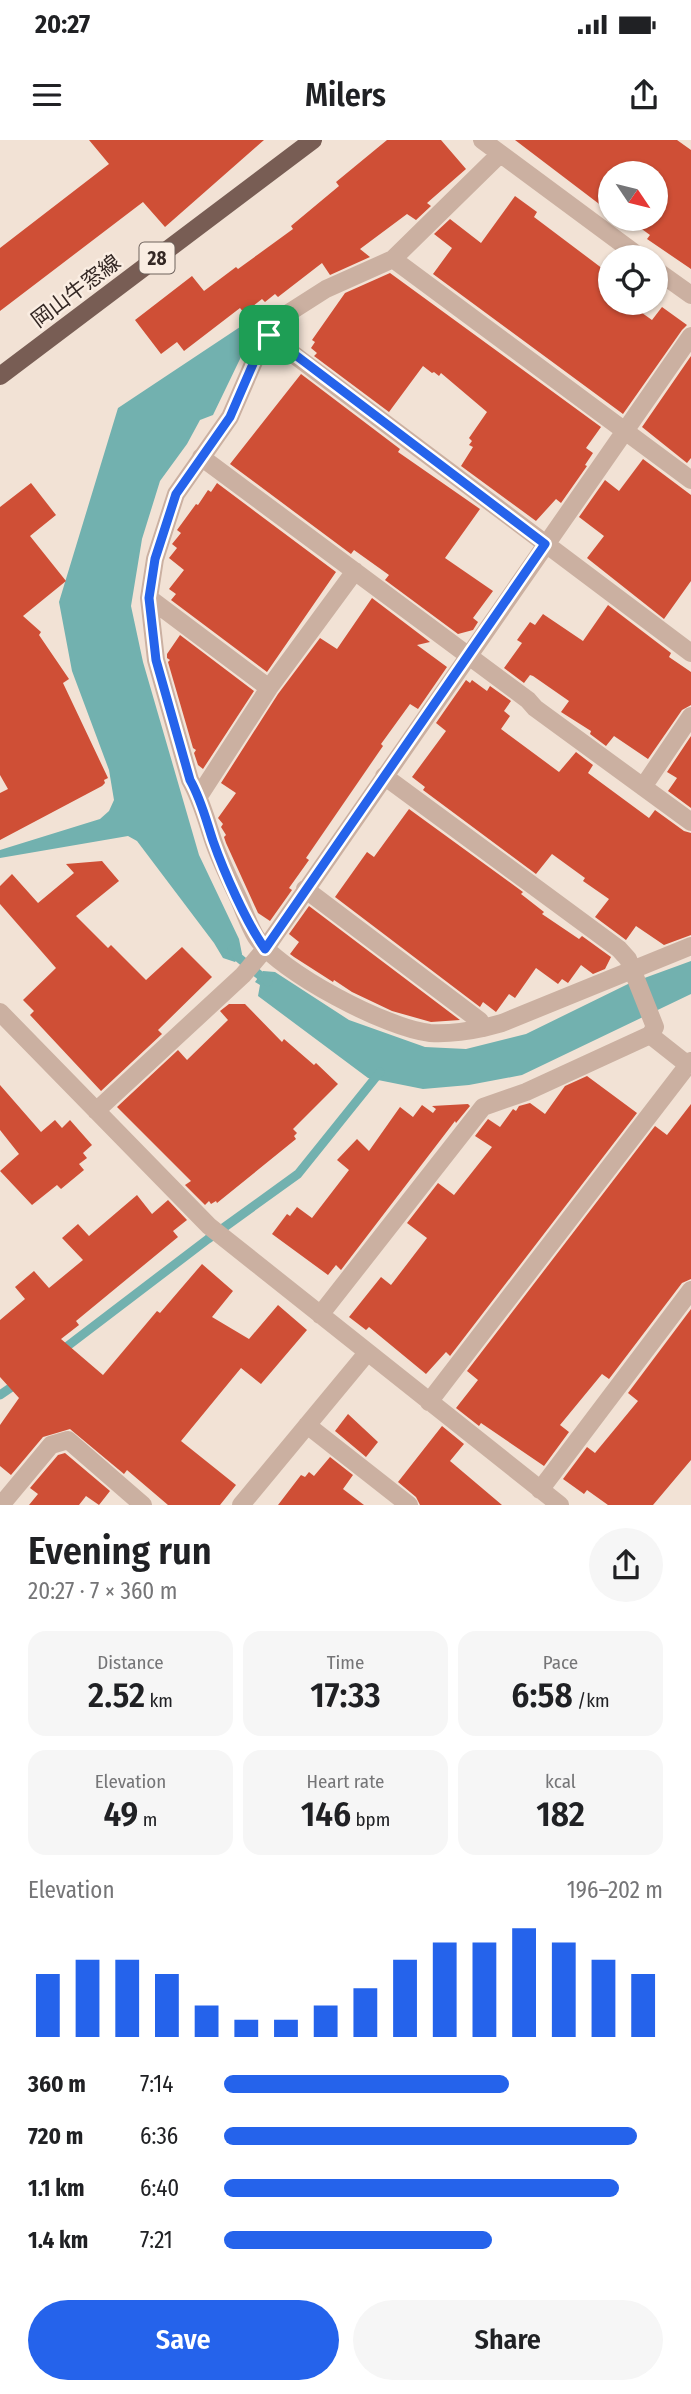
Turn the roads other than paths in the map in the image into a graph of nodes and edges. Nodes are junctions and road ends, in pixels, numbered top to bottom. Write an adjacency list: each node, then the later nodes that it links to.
1 (313, 140): 10 (main road, 岡山牛窓線 / 28)
2 (482, 140): 3 (street)
3 (500, 154): 4 (street); 5 (street)
4 (624, 245)
5 (393, 259): 8 (street); 11 (street)
6 (668, 279): 7 (street)
7 (691, 295)
8 (269, 335): 12 (street); 14 (street)
9 (691, 336): 11 (street)
10 (0, 376)
11 (625, 430): 13 (street); 14 (street)
12 (201, 457): 15 (street); 16 (street)
13 (691, 480)
14 (545, 544): 17 (street); 18 (street)
15 (355, 571): 18 (street); 19 (street)
16 (149, 598): 19 (street); 23 (street)
17 (691, 653)
18 (468, 655): 21 (street); 22 (street)
19 (269, 688): 23 (street)
20 (691, 716): 22 (street)
21 (384, 776): 25 (street); 28 (street)
22 (643, 787): 24 (street)
23 (199, 796): 27 (street)
24 (691, 822)
25 (305, 889): 27 (street); 31 (street)
26 (691, 946): 28 (street)
27 (261, 953): 31 (street); 33 (street)
28 (634, 973): 30 (street); 31 (street)
29 (0, 1012): 33 (street)
30 (651, 1026): 32 (street); 35 (street)
31 (483, 1028)
32 (689, 1063): 37 (street)
33 (96, 1111): 35 (street)
34 (691, 1290): 39 (street)
35 (320, 1315): 36 (street)
36 (367, 1353): 37 (street); 38 (street)
37 (429, 1402): 39 (street)
38 (307, 1425): 42 (street); 43 (street)
39 (540, 1490): 44 (street)
40 (1, 1505): 41 (street)
41 (143, 1505)
42 (241, 1505)
43 (409, 1505)
44 (560, 1505)

